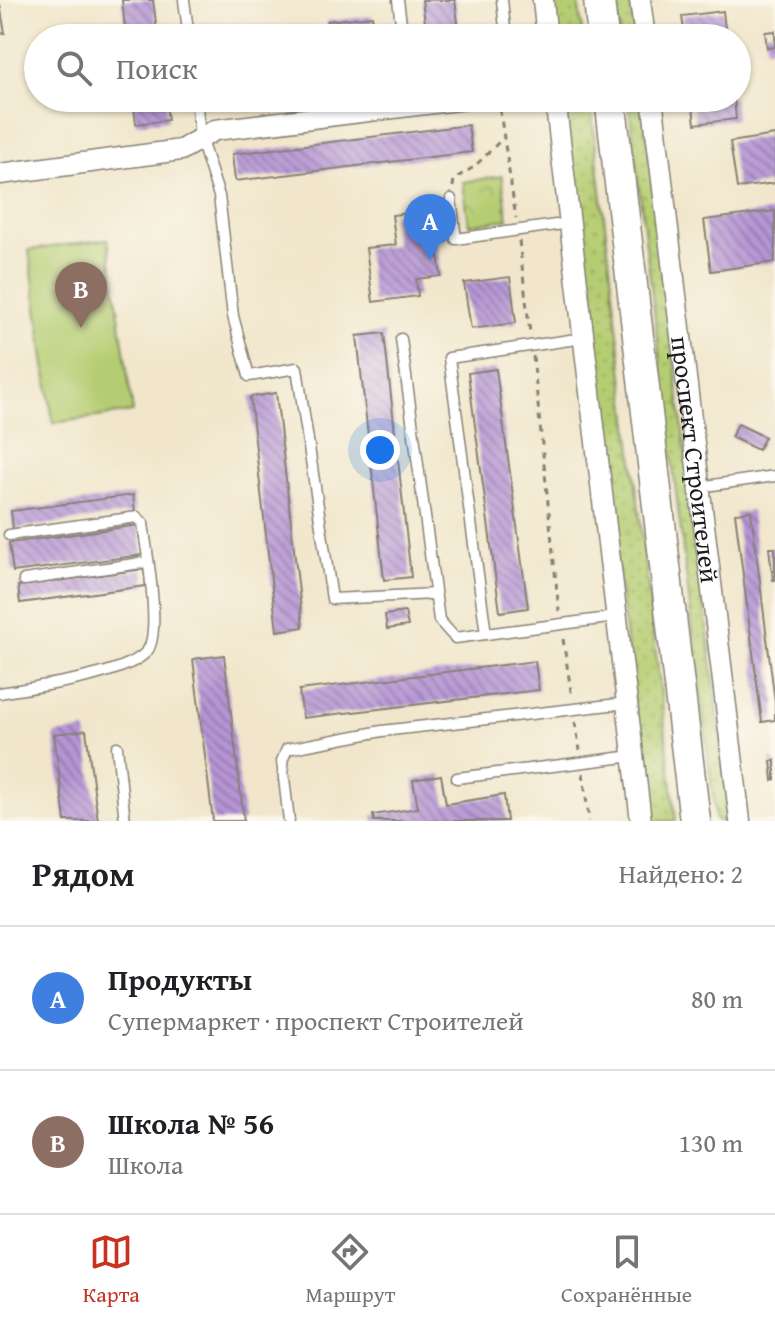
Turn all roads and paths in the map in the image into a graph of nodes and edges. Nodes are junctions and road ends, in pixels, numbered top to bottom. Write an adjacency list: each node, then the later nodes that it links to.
1 (184, 0): 7 (lane)
2 (398, 0): 8 (lane)
3 (502, 0): 9 (lane)
4 (543, 0): 10 (street)
5 (599, 0): 11 (main road)
6 (640, 0): 12 (street)
7 (187, 24)
8 (401, 24)
9 (505, 24)
10 (546, 24)
11 (602, 24)
12 (643, 24)
13 (197, 112): 19 (lane)
14 (361, 112): 19 (street)
15 (500, 112): 20 (path)
16 (557, 112): 23 (street)
17 (612, 112): 48 (main road, проспект Строителей)
18 (654, 112): 29 (street, проспект Строителей)
19 (200, 137): 21 (street); 33 (lane)
20 (503, 138): 22 (path); 24 (path)
21 (0, 174)
22 (451, 199): 24 (lane)
23 (570, 223): 24 (lane); 25 (street)
24 (518, 231): 27 (path)
25 (583, 338): 27 (lane); 34 (street)
26 (401, 339): 33 (lane)
27 (532, 346): 35 (path); 36 (lane)
28 (775, 476): 29 (lane)
29 (699, 487): 49 (street, проспект Строителей)
30 (9, 535): 31 (lane)
31 (148, 562): 32 (lane); 37 (lane)
32 (24, 580)
33 (435, 594): 36 (lane)
34 (616, 617): 35 (lane); 38 (street)
35 (561, 625): 36 (lane); 39 (path)
36 (486, 634)
37 (0, 693)
38 (627, 703): 39 (lane); 41 (street)
39 (573, 709): 42 (path); 45 (lane)
40 (117, 747): 44 (lane)
41 (633, 756): 42 (lane); 47 (street)
42 (582, 762): 43 (lane); 46 (path)
43 (457, 778)
44 (125, 821)
45 (289, 821)
46 (589, 821)
47 (641, 821)
48 (695, 821)
49 (740, 821)

